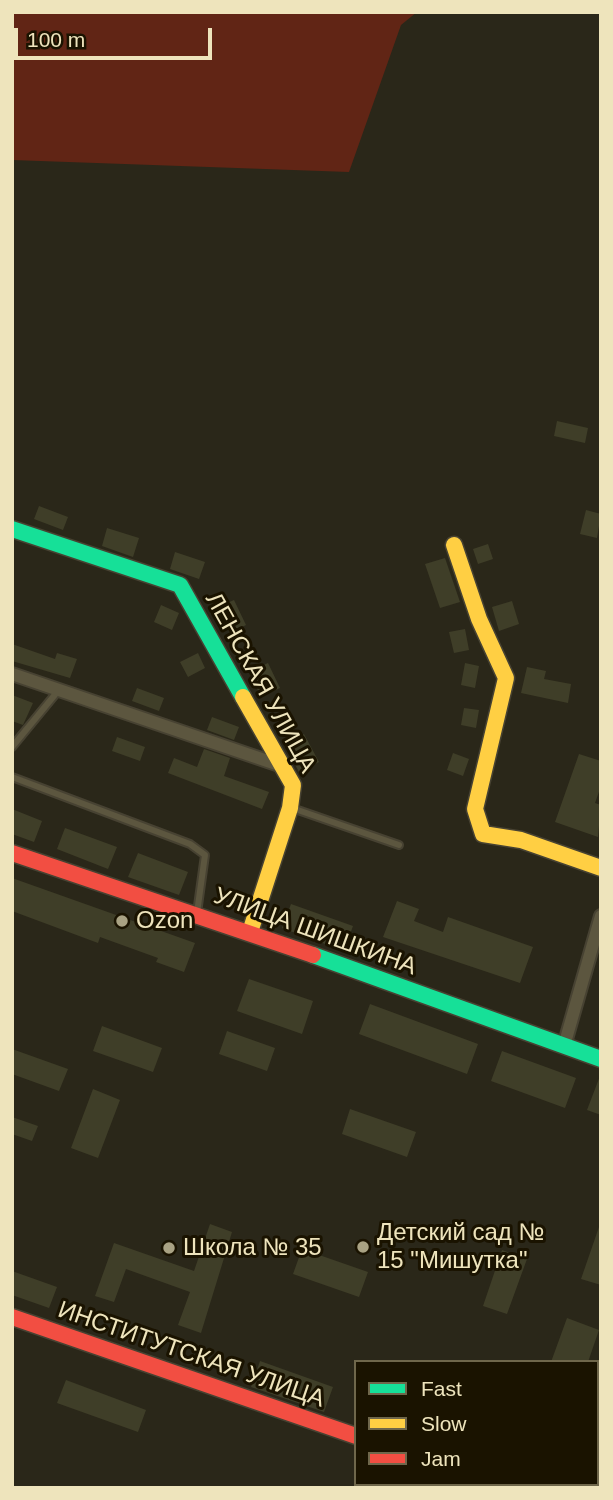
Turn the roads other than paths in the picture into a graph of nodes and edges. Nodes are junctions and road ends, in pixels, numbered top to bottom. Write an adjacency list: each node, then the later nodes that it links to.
1 (12, 529): 6 (street, ЛЕНСКАЯ УЛИЦА)
2 (454, 545): 11 (street)
3 (12, 674): 4 (street)
4 (58, 691): 5 (lane); 6 (street)
5 (12, 747)
6 (283, 766): 8 (street, ЛЕНСКАЯ УЛИЦА)
7 (12, 777): 12 (lane)
8 (290, 807): 9 (lane); 14 (street, ЛЕНСКАЯ УЛИЦА)
9 (399, 845)
10 (12, 853): 12 (street, УЛИЦА ШИШКИНА)
11 (601, 868)
12 (197, 915): 14 (street, УЛИЦА ШИШКИНА)
13 (601, 916): 15 (street)
14 (250, 932): 15 (street, УЛИЦА ШИШКИНА)
15 (564, 1046): 16 (street, УЛИЦА ШИШКИНА)
16 (601, 1059)
17 (12, 1317): 18 (street, ИНСТИТУТСКАЯ УЛИЦА)
18 (354, 1435)

